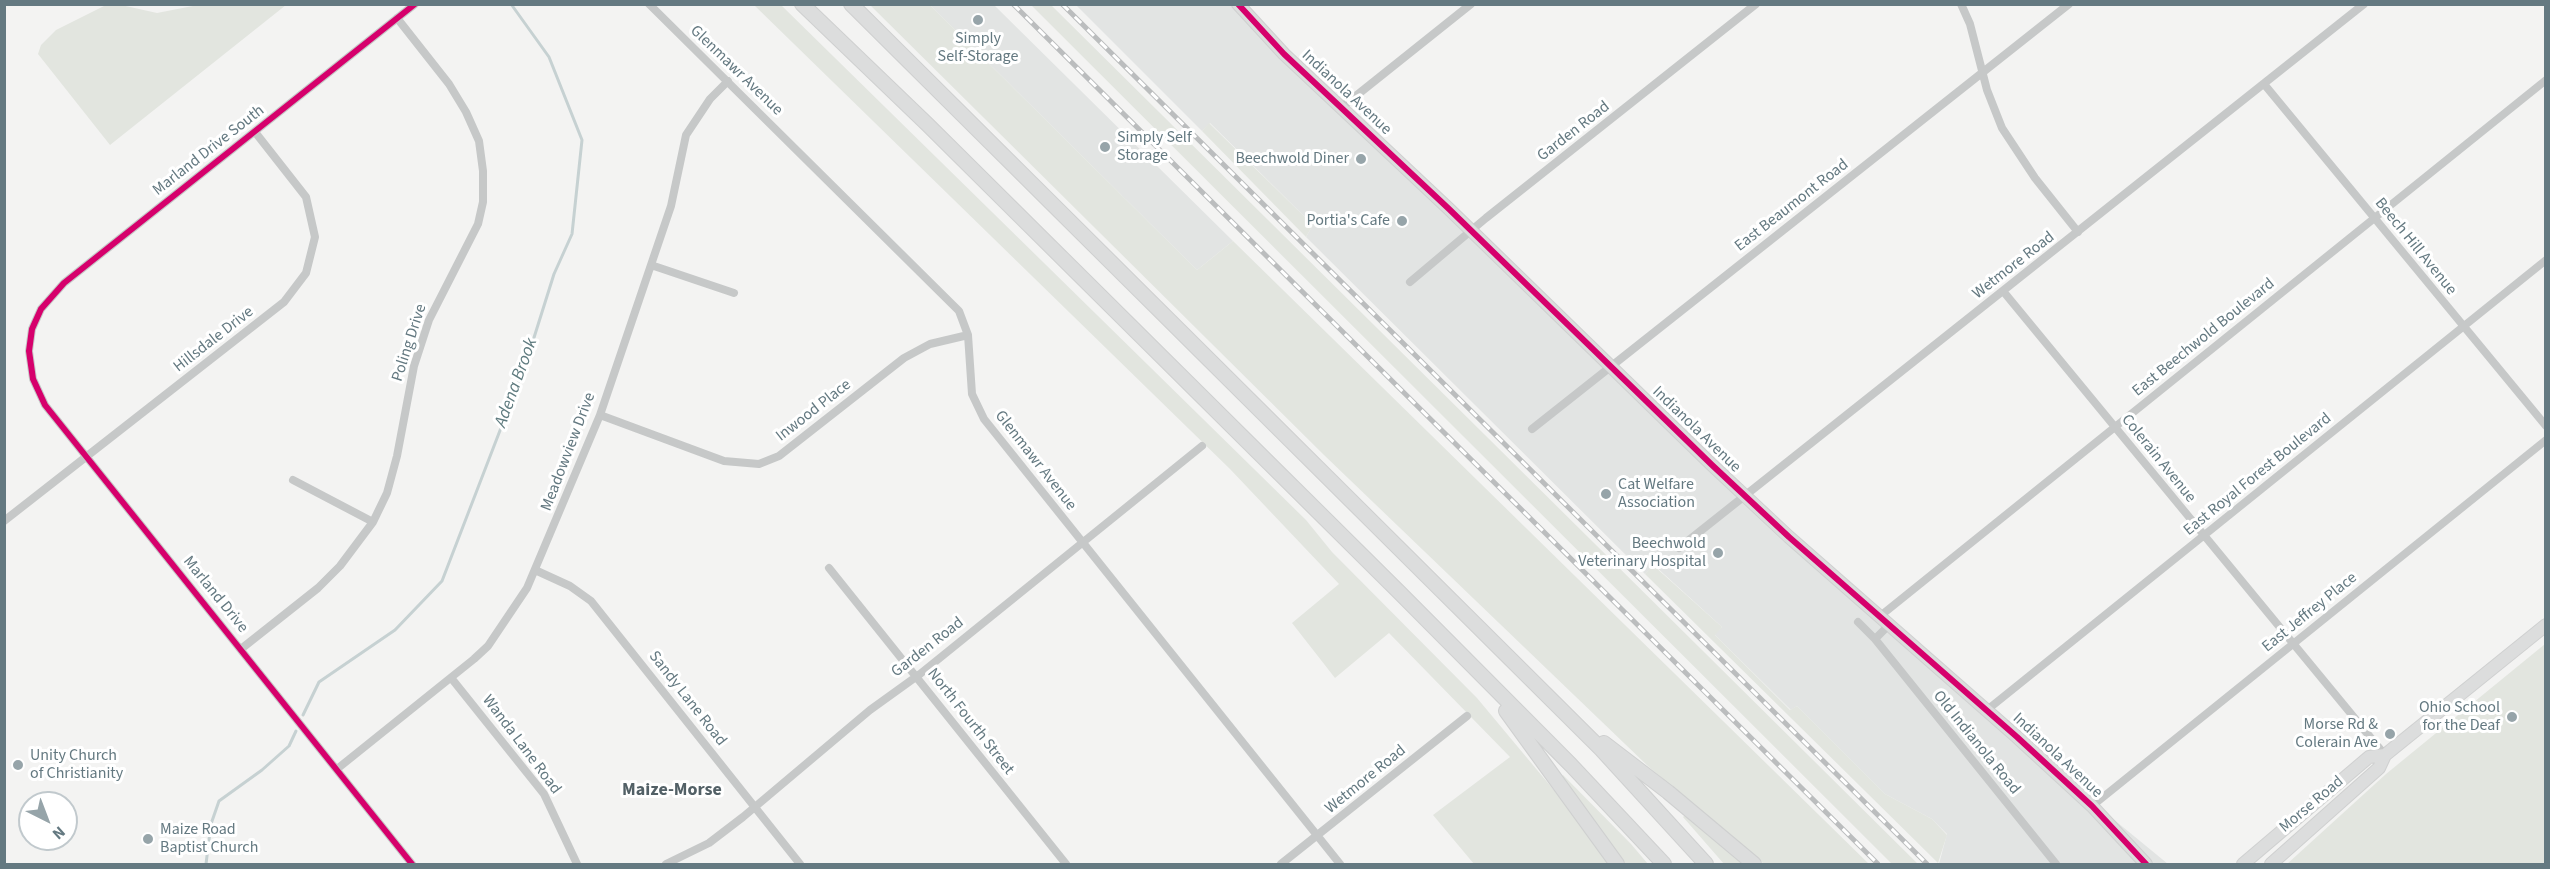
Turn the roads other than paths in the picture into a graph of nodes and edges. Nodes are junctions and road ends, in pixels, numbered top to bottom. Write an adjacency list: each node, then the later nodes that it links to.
1 (415, 4): 11 (street, Marland Drive South)
2 (649, 4): 14 (street, Glenmawr Avenue)
3 (802, 4): 53 (highway)
4 (852, 4): 57 (highway)
5 (1238, 4): 16 (main road, Indianola Avenue)
6 (1471, 4): 16 (street)
7 (1756, 4): 19 (street, Garden Road)
8 (1961, 4): 12 (street)
9 (2068, 4): 12 (street, East Beaumont Road)
10 (2364, 4): 15 (street, Wetmore Road)
11 (397, 18): 17 (street, Marland Drive South); 40 (street, Poling Drive)
12 (1982, 73): 20 (street); 29 (street, East Beaumont Road)
13 (2546, 80): 18 (street, East Beechwold Boulevard)
14 (728, 81): 22 (street, Meadowview Drive); 28 (street, Glenmawr Avenue)
15 (2264, 84): 18 (street, Beech Hill Avenue); 20 (street, Wetmore Road)
16 (1342, 106): 19 (main road, Indianola Avenue)
17 (255, 132): 27 (street, Marland Drive South); 36 (street, Hillsdale Drive)
18 (2374, 218): 26 (street, Beech Hill Avenue); 32 (street, East Beechwold Boulevard)
19 (1471, 231): 23 (street, Garden Road); 29 (main road, Indianola Avenue)
20 (2078, 232): 24 (street, Wetmore Road)
21 (2546, 260): 26 (street, East Royal Forest Boulevard)
22 (651, 265): 25 (street); 30 (street, Meadowview Drive)
23 (1410, 282)
24 (2003, 291): 32 (street, Colerain Avenue); 38 (street, Wetmore Road)
25 (734, 293)
26 (2463, 327): 31 (street, Beech Hill Avenue); 41 (street, East Royal Forest Boulevard)
27 (32, 330): 36 (street, Marland Drive)
28 (968, 335): 30 (street, Inwood Place); 42 (street, Glenmawr Avenue)
29 (1611, 366): 33 (street, East Beaumont Road); 38 (main road, Indianola Avenue)
30 (600, 415): 45 (street, Meadowview Drive)
31 (2546, 426)
32 (2115, 427): 41 (street, Colerain Avenue); 46 (street, East Beechwold Boulevard)
33 (1532, 429)
34 (2546, 440): 51 (street, East Jeffrey Place)
35 (1202, 446): 42 (street, Garden Road)
36 (87, 456): 39 (street, Hillsdale Drive); 52 (street, Marland Drive)
37 (293, 480): 40 (street)
38 (1745, 496): 43 (street, Wetmore Road); 46 (main road, Indianola Avenue)
39 (4, 521)
40 (373, 522): 52 (street, Poling Drive)
41 (2204, 535): 51 (street, Colerain Avenue); 56 (street, East Royal Forest Boulevard)
42 (1083, 544): 54 (street, Garden Road); 63 (street, Glenmawr Avenue)
43 (1679, 548)
44 (829, 568): 54 (street, North Fourth Street)
45 (535, 570): 55 (street, Meadowview Drive); 62 (street, Sandy Lane Road)
46 (1879, 617): 48 (main road, Indianola Avenue)
47 (1858, 622): 50 (street, Old Indianola Road)
48 (1888, 625): 50 (street); 56 (main road, Indianola Avenue)
49 (2546, 625): 59 (main road, Morse Road)
50 (1875, 639): 75 (street, Old Indianola Road)
51 (2293, 644): 59 (street, Colerain Avenue); 61 (street, East Jeffrey Place)
52 (241, 649): 60 (street, Marland Drive)
53 (1466, 660): 71 (highway); 72 (highway)
54 (916, 676): 62 (street, Garden Road); 68 (street, North Fourth Street)
55 (452, 678): 60 (street, Meadowview Drive); 65 (street, Wanda Lane Road)
56 (1987, 710): 61 (main road, Indianola Avenue)
57 (1565, 713): 73 (highway); 74 (highway)
58 (1467, 716): 63 (street, Wetmore Road)
59 (2385, 755): 77 (main road, Morse Road); 78 (main road, Morse Road)
60 (337, 769): 64 (street, Marland Drive)
61 (2092, 806): 76 (main road, Indianola Avenue)
62 (755, 807): 66 (street, Garden Road); 67 (street, Sandy Lane Road)
63 (1317, 836): 69 (street, Wetmore Road); 70 (street, Glenmawr Avenue)
64 (412, 864)
65 (577, 864)
66 (666, 864)
67 (800, 864)
68 (1066, 864)
69 (1281, 864)
70 (1340, 864)
71 (1617, 864)
72 (1664, 864)
73 (1706, 864)
74 (1754, 864)
75 (2056, 864)
76 (2146, 864)
77 (2243, 864)
78 (2271, 864)

